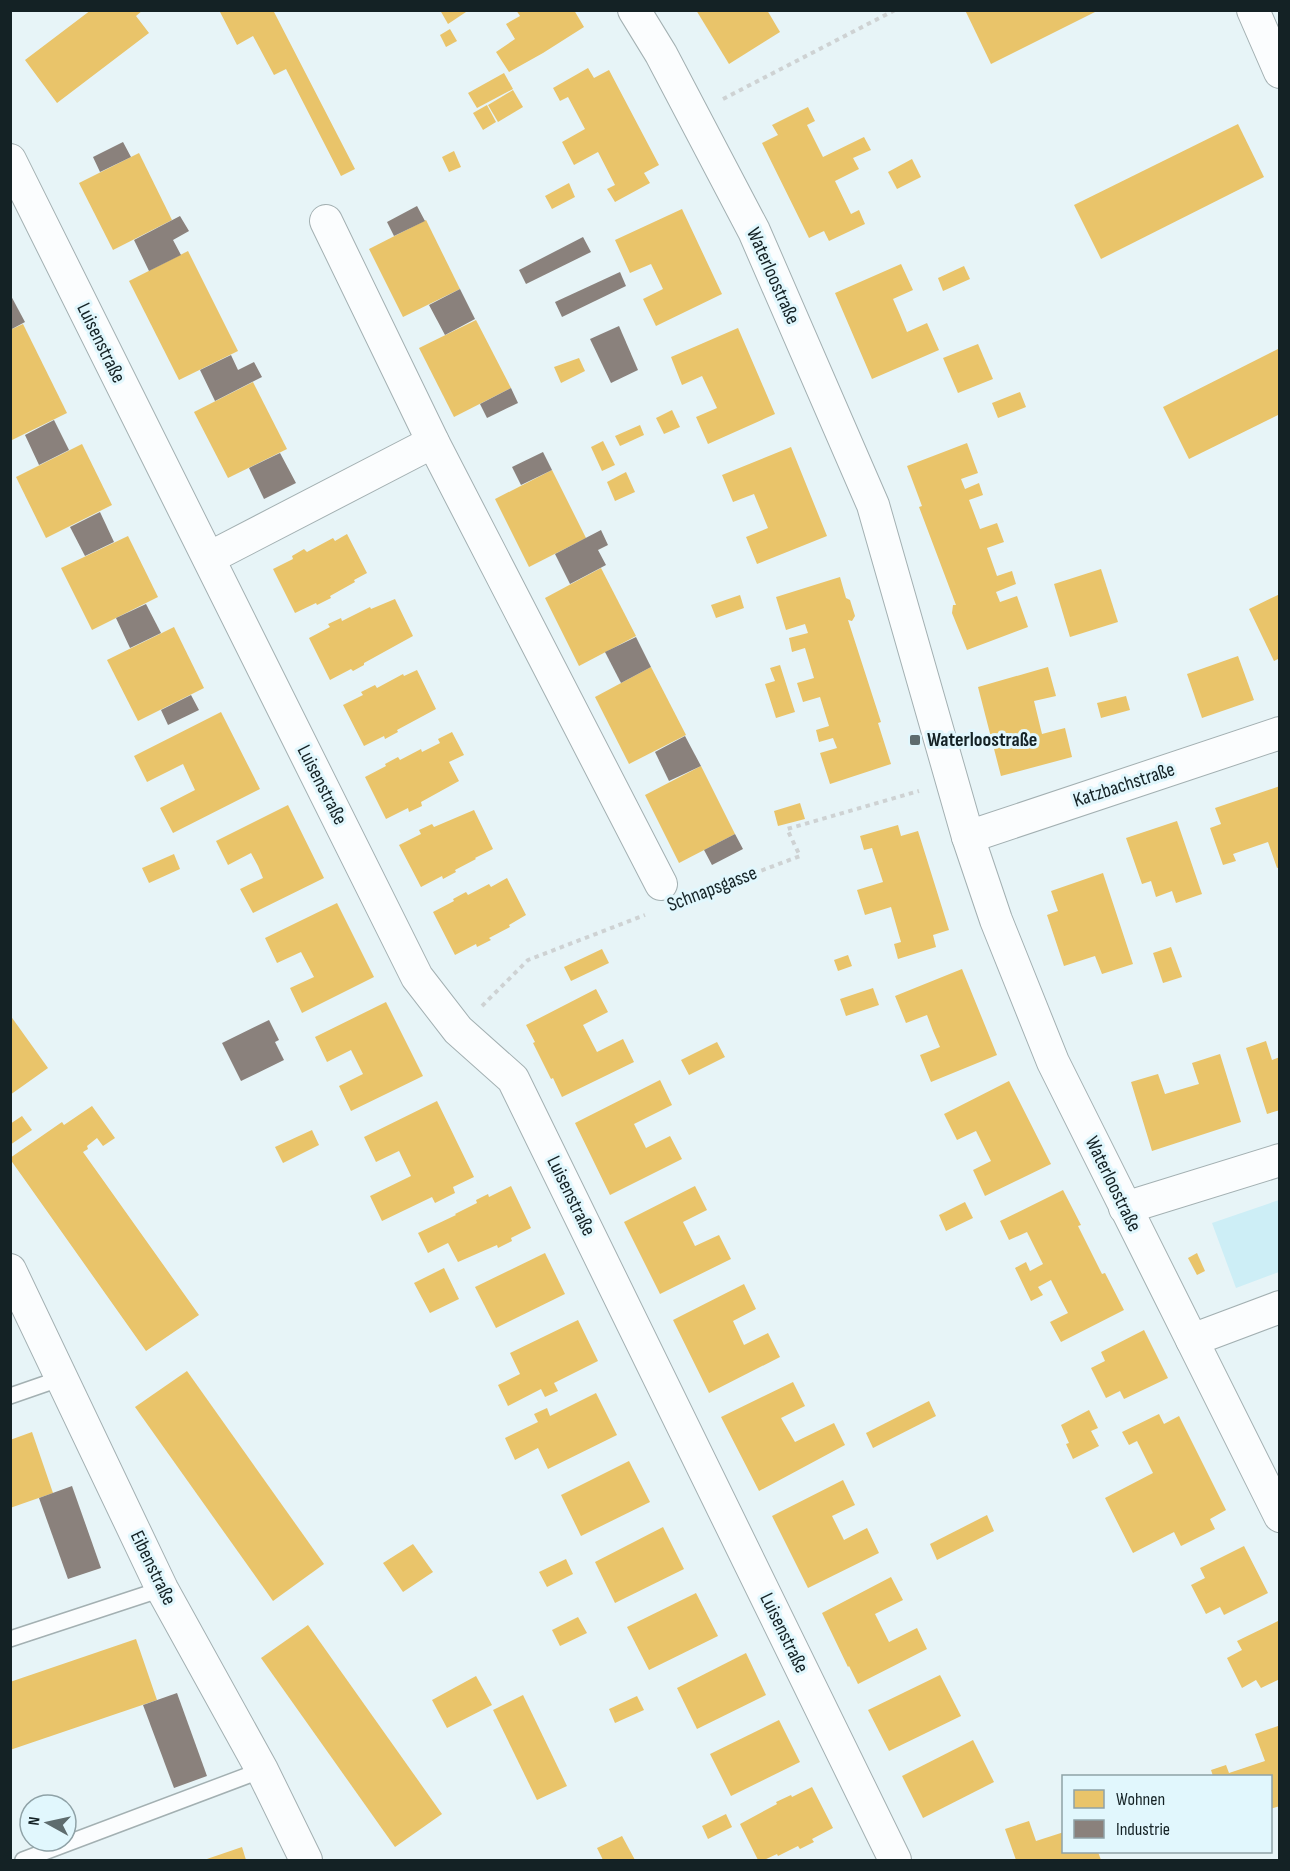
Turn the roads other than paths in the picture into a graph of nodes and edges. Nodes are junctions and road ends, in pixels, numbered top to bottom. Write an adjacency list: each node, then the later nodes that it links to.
1 (634, 10): 9 (street, Waterloostraße)
2 (1253, 10): 3 (street)
3 (1280, 72)
4 (10, 160): 7 (street, Luisenstraße)
5 (326, 221): 6 (street)
6 (434, 442): 7 (street); 10 (street)
7 (208, 558): 24 (street, Luisenstraße)
8 (1280, 733): 9 (street, Katzbachstraße)
9 (968, 837): 12 (street, Waterloostraße)
10 (661, 884)
11 (1280, 1160): 12 (street)
12 (1125, 1209): 15 (street, Waterloostraße)
13 (10, 1270): 16 (street, Eibenstraße)
14 (1280, 1307): 15 (street)
15 (1192, 1340): 18 (street, Waterloostraße)
16 (62, 1378): 17 (lane); 19 (street, Eibenstraße)
17 (10, 1396)
18 (1280, 1516)
19 (162, 1589): 20 (lane); 21 (street, Eibenstraße)
20 (10, 1639)
21 (262, 1770): 22 (lane); 23 (street, Eibenstraße)
22 (23, 1860)
23 (306, 1860)
24 (895, 1860)

